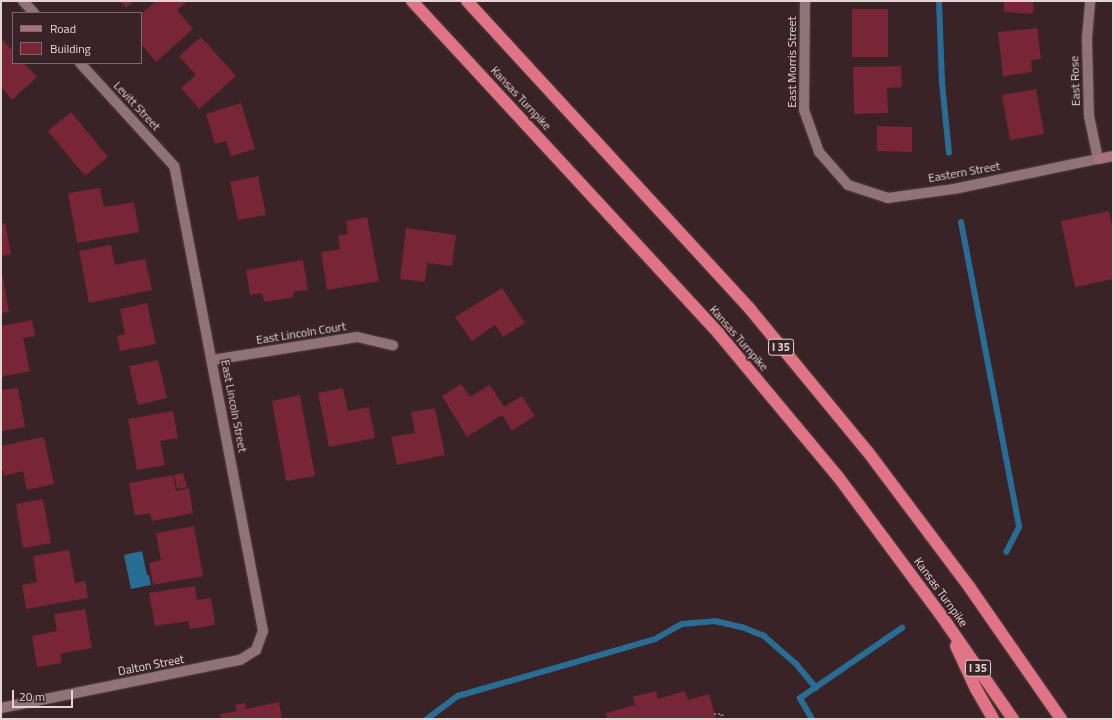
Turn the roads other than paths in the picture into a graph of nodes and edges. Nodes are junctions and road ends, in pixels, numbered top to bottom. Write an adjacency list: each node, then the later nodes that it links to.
1 (23, 1): 6 (street)
2 (412, 1): 14 (highway, Kansas Turnpike / I 35)
3 (468, 1): 19 (highway, Kansas Turnpike / I 35)
4 (805, 1): 10 (street, East Morris Street)
5 (1090, 1): 9 (street, East Rose)
6 (33, 12)
7 (81, 64): 11 (street, Levitt Street)
8 (1113, 156): 9 (street, Eastern Street)
9 (1098, 159): 10 (street, Eastern Street)
10 (830, 164)
11 (174, 166): 13 (street, East Lincoln Street)
12 (393, 345): 13 (street, East Lincoln Court)
13 (212, 360): 15 (street, East Lincoln Street)
14 (943, 618): 17 (highway); 18 (highway, Kansas Turnpike / I 35)
15 (256, 650): 16 (street, Dalton Street)
16 (1, 708)
17 (993, 719)
18 (1013, 719)
19 (1061, 719)

